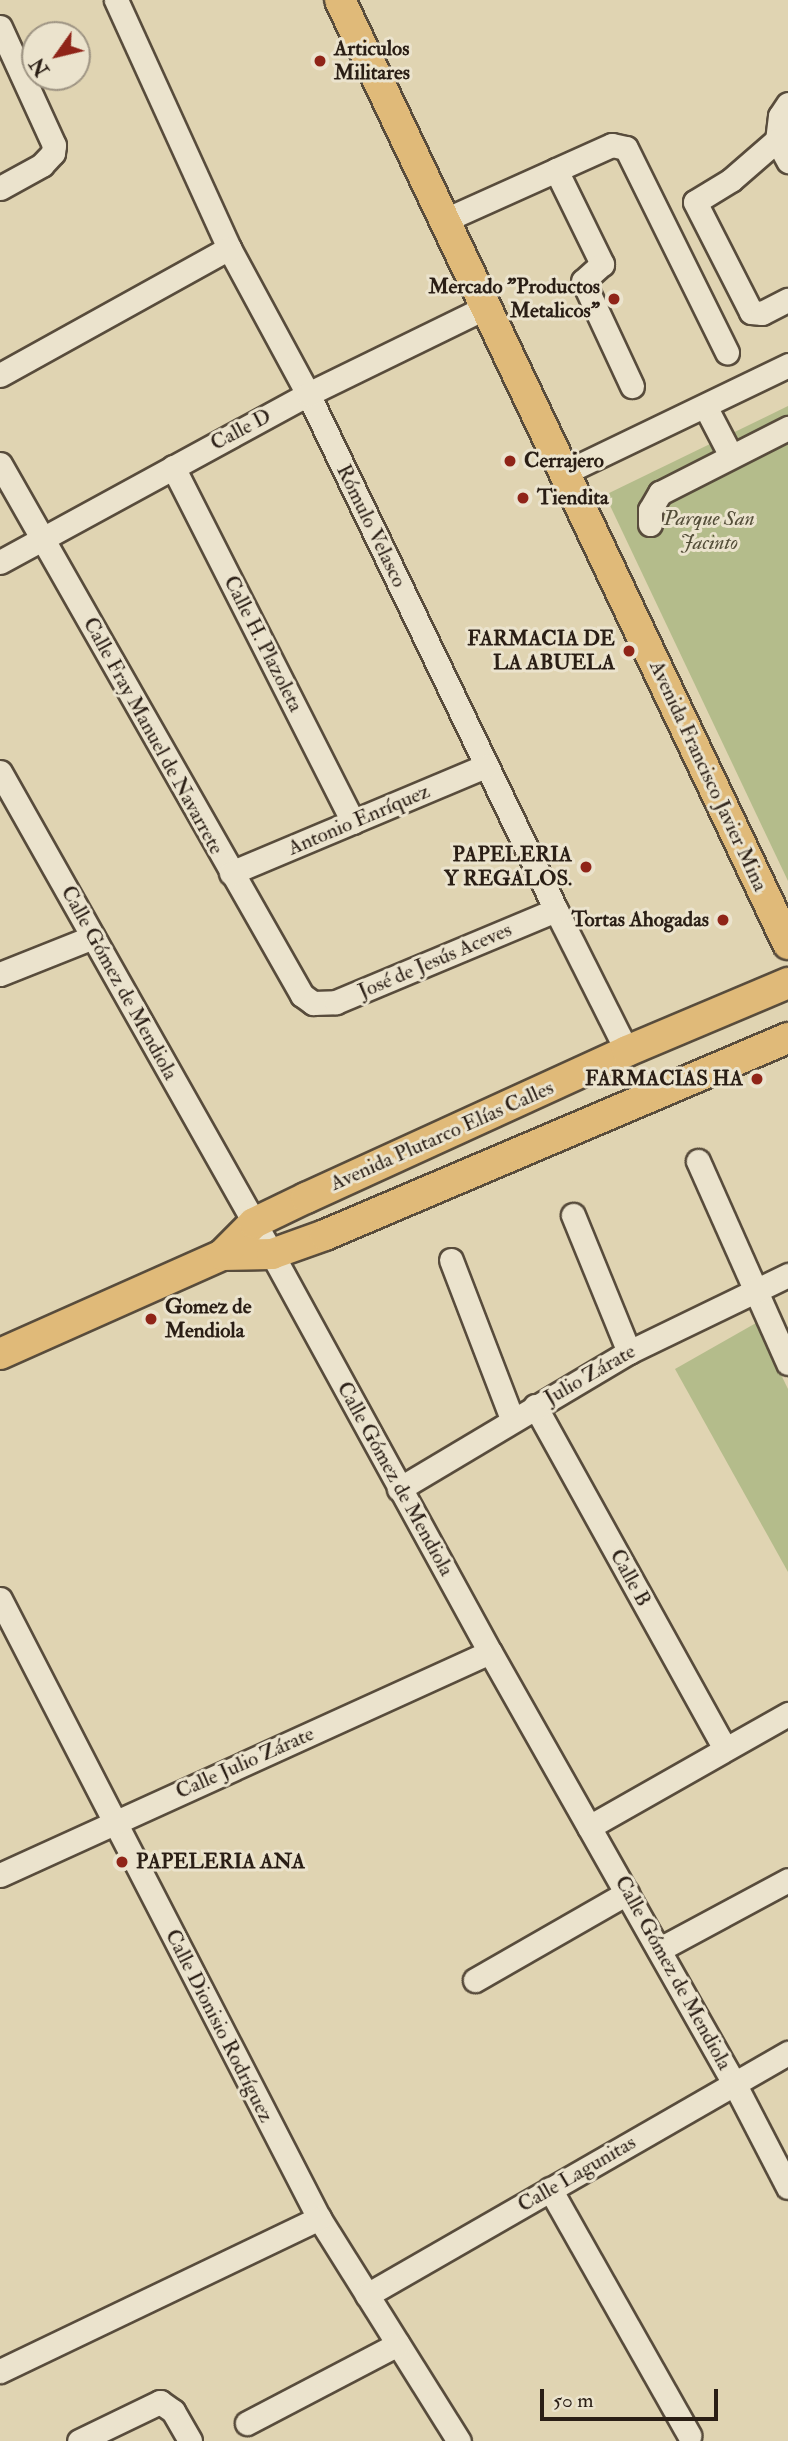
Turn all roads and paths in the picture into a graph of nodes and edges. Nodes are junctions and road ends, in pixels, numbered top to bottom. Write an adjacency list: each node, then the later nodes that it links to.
1 (116, 0): 10 (street, Rómulo Velasco)
2 (340, 0): 9 (main road, Avenida Francisco Javier Mina)
3 (0, 27): 8 (street)
4 (788, 104): 5 (street)
5 (777, 140): 6 (street); 11 (street)
6 (788, 161)
7 (556, 170): 9 (street); 13 (street); 16 (street)
8 (0, 188)
9 (445, 220): 12 (main road, Avenida Francisco Javier Mina)
10 (229, 248): 15 (street); 17 (street, Rómulo Velasco)
11 (788, 300)
12 (486, 307): 17 (street, Calle D); 23 (main road, Avenida Francisco Javier Mina)
13 (727, 352)
14 (788, 365): 18 (street)
15 (0, 375)
16 (632, 386)
17 (308, 394): 22 (street, Calle D); 27 (street, Rómulo Velasco)
18 (705, 405): 20 (street); 23 (street)
19 (788, 428): 20 (street)
20 (731, 456): 24 (street)
21 (0, 464): 25 (street, Calle Fray Manuel de Navarrete)
22 (173, 467): 25 (street, Calle D); 29 (street, Calle H. Plazoleta)
23 (564, 473): 33 (main road, Avenida Francisco Javier Mina)
24 (650, 524)
25 (41, 538): 26 (street, Calle D); 30 (street, Calle Fray Manuel de Navarrete)
26 (0, 562)
27 (486, 766): 29 (street, Antonio Enríquez); 31 (street, Rómulo Velasco)
28 (0, 772): 32 (street, Calle Gómez de Mendiola)
29 (353, 822): 30 (street, Antonio Enríquez)
30 (231, 873): 36 (street, Calle Fray Manuel de Navarrete)
31 (556, 910): 36 (street, José de Jesús Aceves); 38 (street, Rómulo Velasco)
32 (93, 936): 34 (street); 41 (street, Calle Gómez de Mendiola)
33 (788, 944)
34 (0, 974)
35 (788, 983): 38 (main road, Avenida Plutarco Elías Calles)
36 (313, 1003)
37 (788, 1038): 43 (main road, Avenida Plutarco Elías Calles)
38 (627, 1051): 41 (main road, Avenida Plutarco Elías Calles)
39 (698, 1161): 46 (street)
40 (573, 1215): 47 (street)
41 (254, 1223): 42 (main road, Avenida Plutarco Elías Calles); 43 (street, Calle Gómez de Mendiola)
42 (222, 1255): 43 (main road, Avenida Plutarco Elías Calles); 48 (main road, Avenida Plutarco Elías Calles)
43 (272, 1255): 52 (street, Calle Gómez de Mendiola)
44 (451, 1260): 51 (street)
45 (788, 1275): 46 (street, Julio Zárate)
46 (754, 1292): 47 (street, Julio Zárate); 49 (street)
47 (629, 1352): 50 (street, Julio Zárate)
48 (0, 1354)
49 (788, 1363)
50 (535, 1406): 51 (street, Julio Zárate); 56 (street, Calle B)
51 (512, 1419): 52 (street, Julio Zárate)
52 (399, 1489): 54 (street, Calle Gómez de Mendiola)
53 (0, 1600): 57 (street, Calle Dionisio Rodríguez)
54 (490, 1652): 57 (street, Calle Julio Zárate); 58 (street, Calle Gómez de Mendiola)
55 (788, 1714): 56 (street)
56 (725, 1749): 58 (street)
57 (114, 1822): 59 (street, Calle Julio Zárate); 68 (street, Calle Dionisio Rodríguez)
58 (589, 1826): 61 (street, Calle Gómez de Mendiola)
59 (0, 1875)
60 (788, 1880): 62 (street)
61 (627, 1893): 62 (street, Calle Gómez de Mendiola); 63 (street)
62 (660, 1949): 65 (street, Calle Gómez de Mendiola)
63 (475, 1980)
64 (788, 2053): 65 (street, Calle Lagunitas)
65 (734, 2083): 66 (street, Calle Gómez de Mendiola); 67 (street, Calle Lagunitas)
66 (788, 2187)
67 (550, 2189): 69 (street, Calle Lagunitas); 73 (street)
68 (319, 2218): 69 (street, Calle Dionisio Rodríguez); 71 (street)
69 (367, 2295): 70 (street, Calle Dionisio Rodríguez)
70 (398, 2344): 72 (street); 76 (street, Calle Dionisio Rodríguez)
71 (0, 2371)
72 (247, 2423)
73 (689, 2435)
74 (79, 2441): 75 (street)
75 (190, 2441)
76 (459, 2441)

